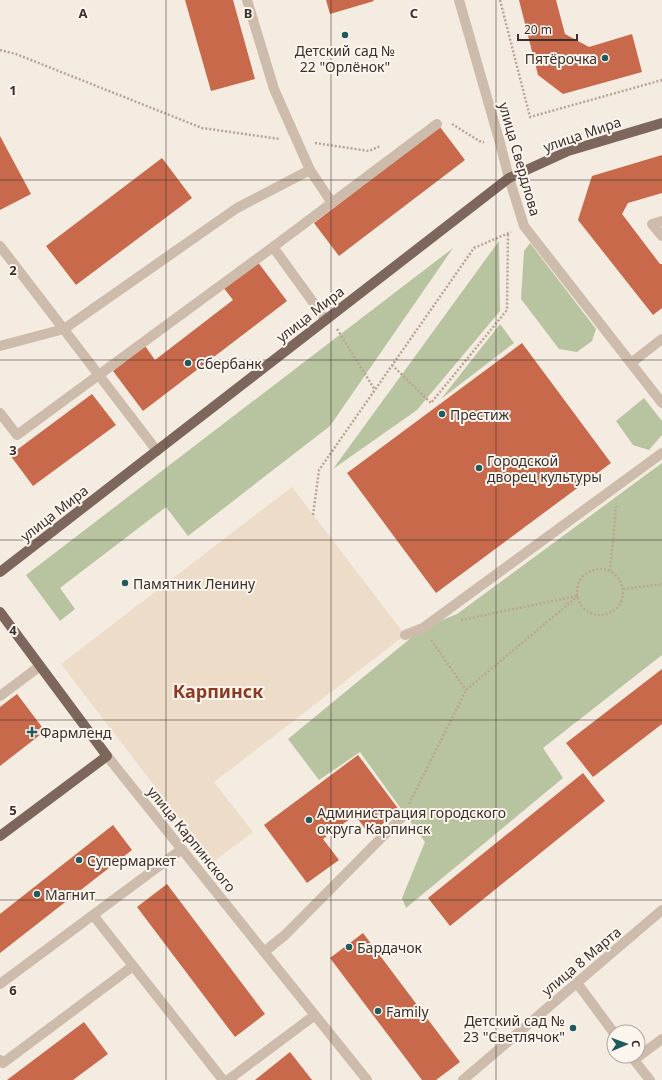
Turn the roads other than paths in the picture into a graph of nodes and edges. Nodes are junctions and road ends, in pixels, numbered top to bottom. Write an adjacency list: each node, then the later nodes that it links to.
1 (248, 0): 5 (street)
2 (459, 0): 6 (street, улица Свердлова)
3 (662, 123): 6 (main road, улица Мира)
4 (436, 124): 7 (street)
5 (310, 170): 7 (street); 13 (street)
6 (509, 178): 12 (main road, улица Мира); 16 (street, улица Свердлова)
7 (332, 203): 11 (street)
8 (662, 221): 9 (street)
9 (662, 236)
10 (0, 246): 13 (street)
11 (273, 247): 12 (street); 17 (street)
12 (328, 318): 20 (main road, улица Мира)
13 (64, 329): 15 (street); 17 (street)
14 (662, 339): 16 (street)
15 (0, 346)
16 (631, 364): 18 (street, улица Свердлова)
17 (99, 375): 19 (street); 20 (street)
18 (662, 404)
19 (0, 413)
20 (157, 451): 22 (main road, улица Мира)
21 (662, 453): 24 (street)
22 (0, 572)
23 (0, 612): 25 (main road, улица Карпинского)
24 (405, 635)
25 (40, 666): 26 (street); 27 (main road, улица Карпинского)
26 (0, 696)
27 (107, 756): 29 (main road); 30 (street, улица Карпинского)
28 (402, 816): 33 (street)
29 (0, 836)
30 (182, 849): 32 (street); 33 (street, улица Карпинского)
31 (662, 910): 35 (street, улица 8 Марта)
32 (93, 915): 34 (street); 36 (street)
33 (264, 952): 37 (street, улица Карпинского)
34 (133, 966): 41 (street); 43 (street)
35 (577, 983): 38 (street); 46 (street, улица 8 Марта)
36 (0, 984)
37 (315, 1015): 44 (street); 45 (street, улица Карпинского)
38 (607, 1024)
39 (662, 1039): 40 (street)
40 (646, 1049)
41 (1, 1063)
42 (637, 1064): 47 (street)
43 (223, 1080)
44 (228, 1080)
45 (367, 1080)
46 (463, 1080)
47 (650, 1080)

